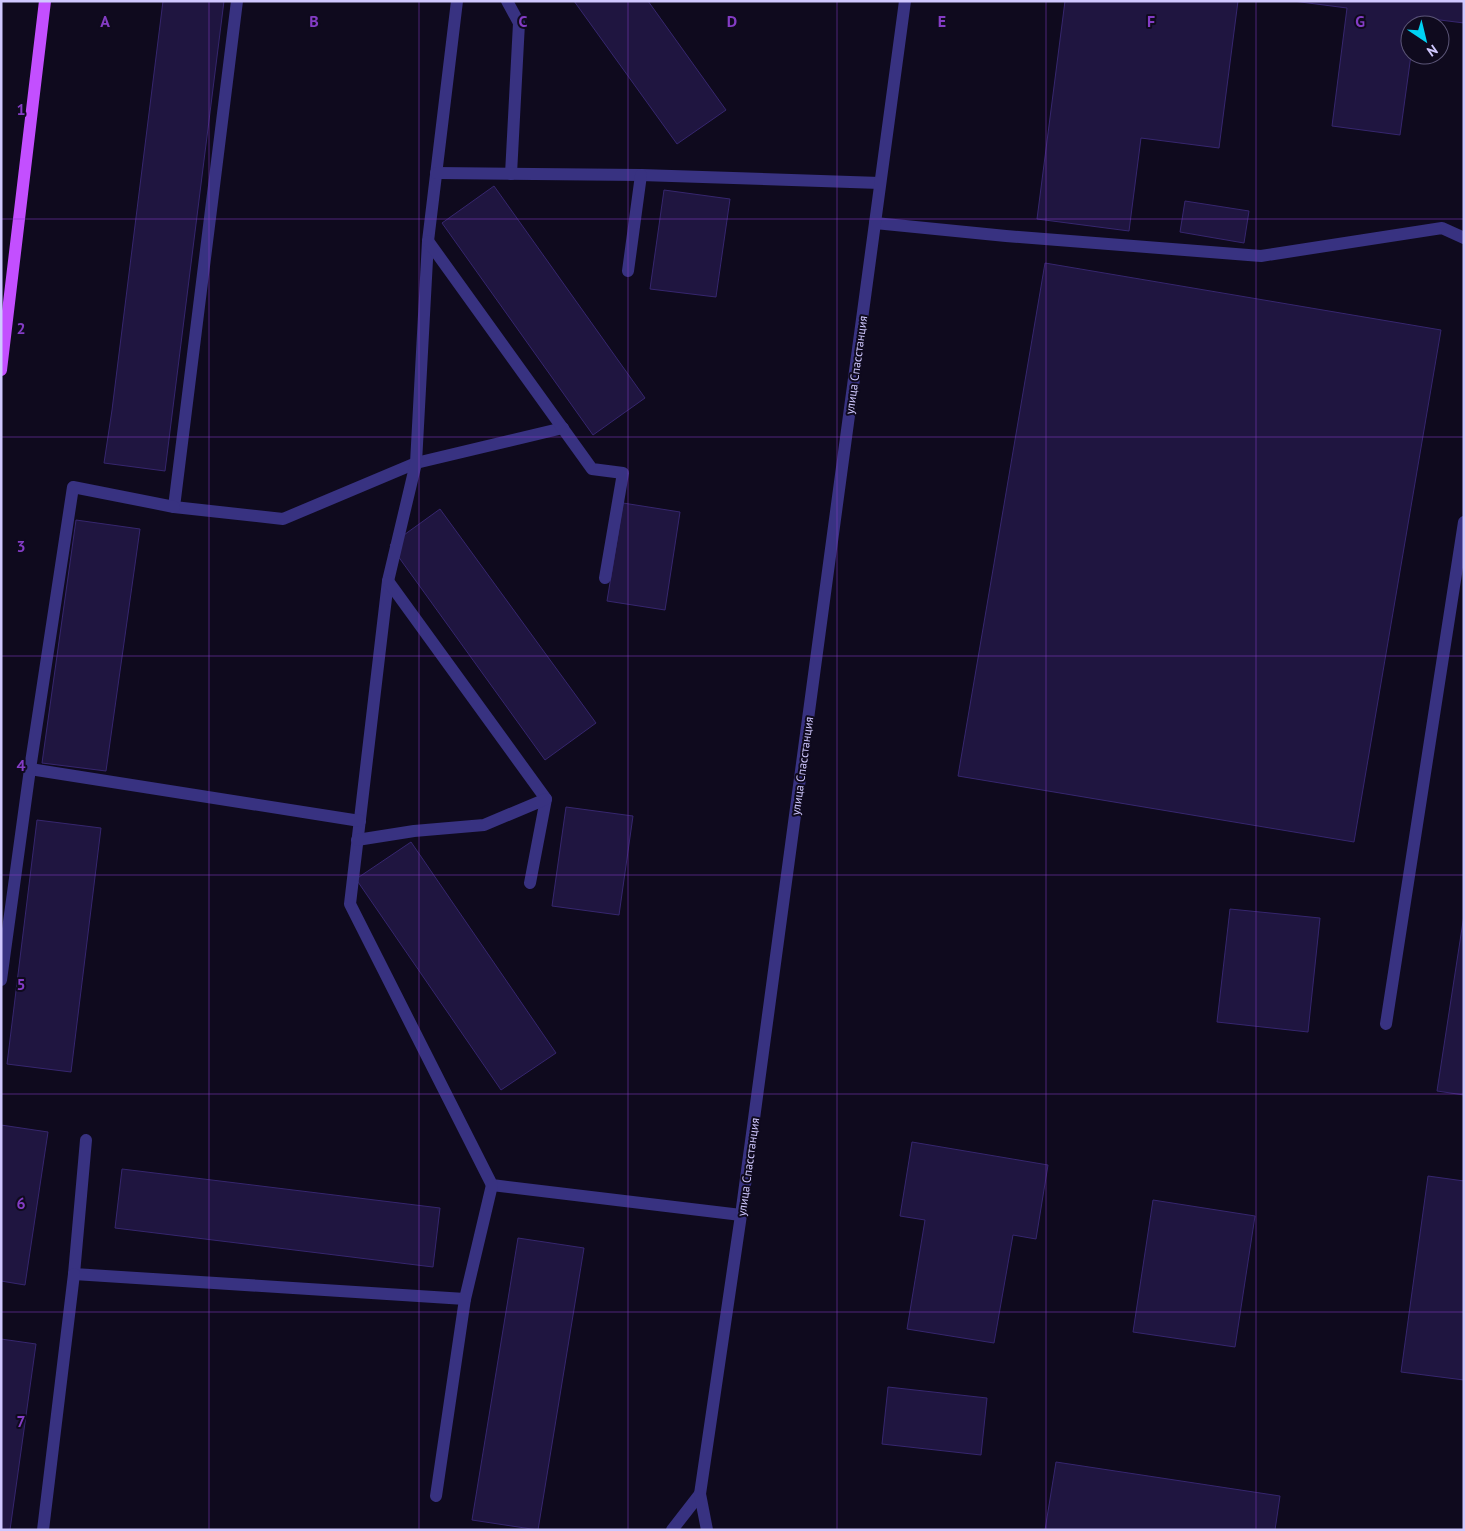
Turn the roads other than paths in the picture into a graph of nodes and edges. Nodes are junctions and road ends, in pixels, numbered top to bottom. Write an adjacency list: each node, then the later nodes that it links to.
1 (45, 1): 14 (main road)
2 (237, 1): 17 (street)
3 (457, 1): 6 (street)
4 (507, 1): 7 (street)
5 (905, 1): 9 (street, улица Спасстанция)
6 (436, 173): 7 (street); 12 (street)
7 (511, 174): 8 (street)
8 (641, 175): 9 (street); 13 (street)
9 (880, 183): 10 (street, улица Спасстанция)
10 (875, 223): 11 (street); 30 (street, улица Спасстанция)
11 (1464, 238)
12 (428, 241): 15 (street); 16 (street)
13 (628, 271)
14 (1, 370)
15 (563, 428): 16 (street); 19 (street)
16 (416, 463): 17 (street); 20 (street)
17 (174, 506): 21 (street)
18 (1464, 522): 27 (street)
19 (605, 578)
20 (388, 581): 22 (street); 23 (street)
21 (30, 768): 23 (street); 26 (street)
22 (546, 799): 24 (street); 25 (street)
23 (360, 821): 24 (street)
24 (357, 840): 29 (street)
25 (530, 883)
26 (1, 980)
27 (1386, 1024)
28 (86, 1140): 31 (street)
29 (492, 1185): 30 (street); 32 (street)
30 (741, 1215): 33 (street, улица Спасстанция)
31 (74, 1274): 32 (street); 35 (street)
32 (465, 1299): 34 (street)
33 (700, 1494): 36 (street); 37 (street, улица Спасстанция)
34 (436, 1496)
35 (43, 1530)
36 (672, 1530)
37 (707, 1530)

